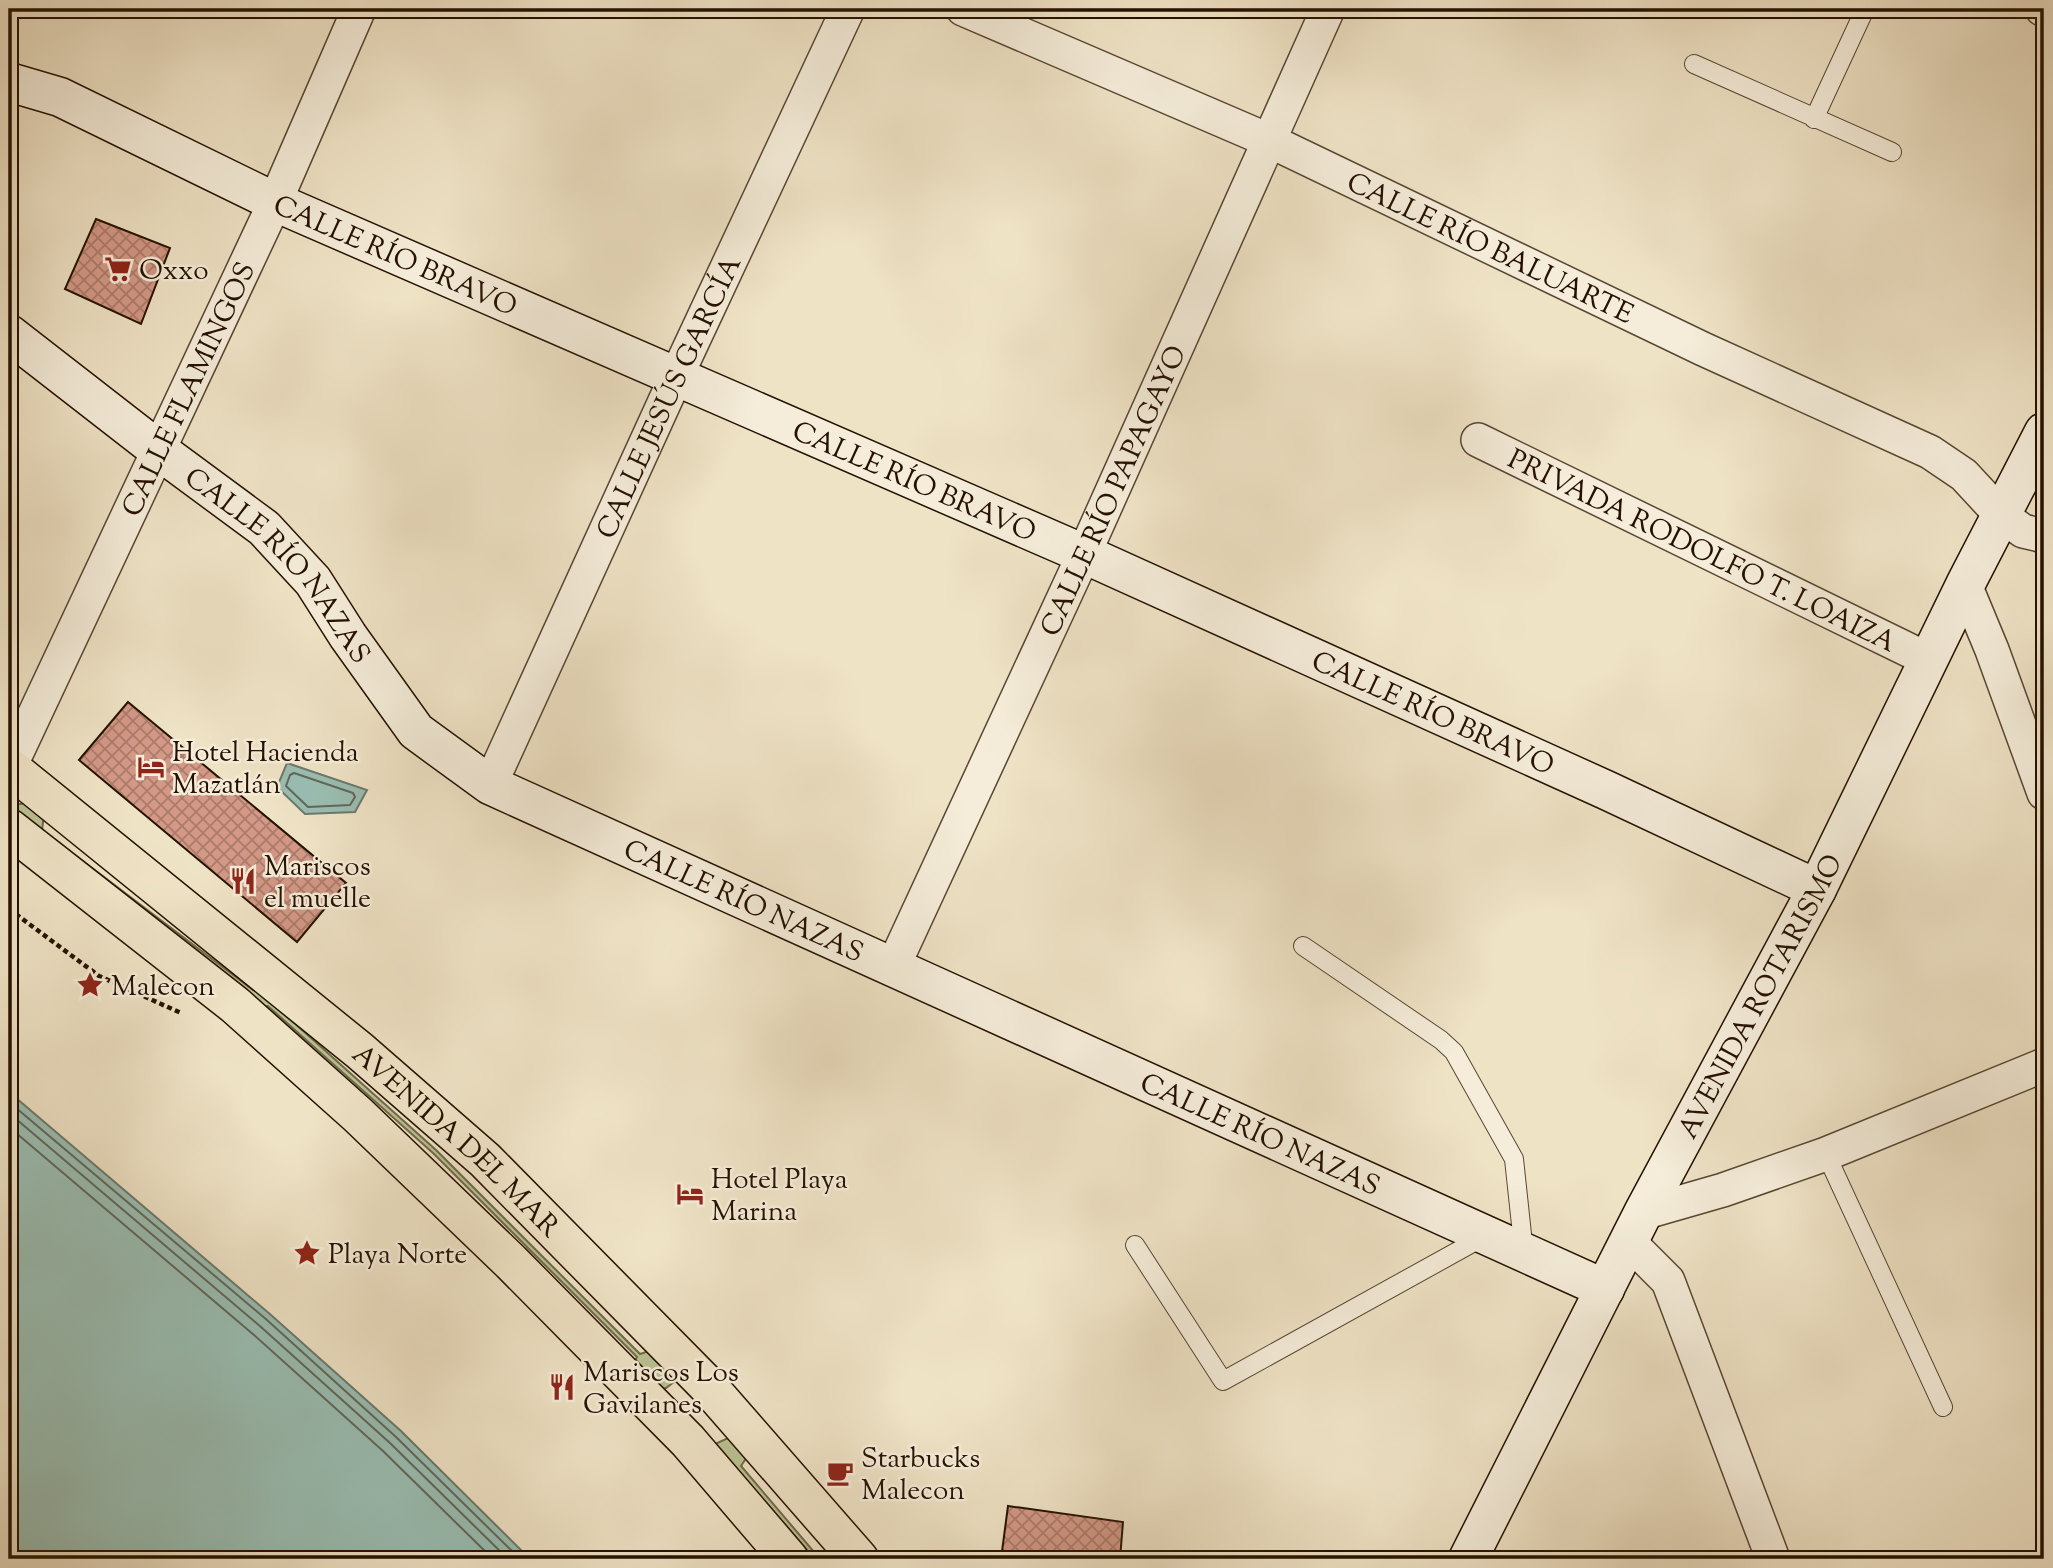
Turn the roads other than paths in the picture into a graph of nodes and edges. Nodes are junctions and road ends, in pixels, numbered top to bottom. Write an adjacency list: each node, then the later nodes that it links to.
1 (359, 9): 11 (street, CALLE FLAMINGOS)
2 (848, 9): 13 (street, CALLE JESÚS GARCÍA)
3 (963, 9): 9 (street, CALLE RÍO BALUARTE)
4 (1328, 9): 9 (street, CALLE RÍO PAPAGAYO)
5 (1866, 9): 8 (lane)
6 (1695, 64): 8 (lane)
7 (9, 82): 11 (street, CALLE RÍO BRAVO)
8 (1814, 119): 10 (lane)
9 (1268, 139): 17 (street, CALLE RÍO BALUARTE); 19 (street, CALLE RÍO PAPAGAYO)
10 (1892, 152)
11 (275, 202): 13 (street, CALLE RÍO BRAVO); 16 (street, CALLE FLAMINGOS)
12 (9, 334): 16 (street, CALLE RÍO NAZAS)
13 (676, 377): 19 (street, CALLE RÍO BRAVO); 23 (street, CALLE JESÚS GARCÍA)
14 (2044, 432): 17 (street, AVENIDA ROTARISMO)
15 (1478, 440): 21 (street, PRIVADA RODOLFO T. LOAIZA)
16 (157, 449): 22 (street, CALLE FLAMINGOS); 23 (street, CALLE RÍO NAZAS)
17 (2001, 515): 18 (street, CALLE RÍO BALUARTE); 20 (street, AVENIDA ROTARISMO)
18 (2044, 536)
19 (1084, 554): 26 (street, CALLE RÍO BRAVO); 28 (street, CALLE RÍO PAPAGAYO)
20 (1965, 585): 21 (street, AVENIDA ROTARISMO); 24 (street)
21 (1928, 660): 26 (street, AVENIDA ROTARISMO)
22 (9, 768): 38 (main road, AVENIDA DEL MAR)
23 (490, 785): 28 (street, CALLE RÍO NAZAS)
24 (2044, 793)
25 (9, 828): 37 (main road, AVENIDA DEL MAR)
26 (1817, 889): 31 (street, AVENIDA ROTARISMO)
27 (1303, 946): 34 (lane)
28 (892, 969): 32 (street, CALLE RÍO NAZAS)
29 (2044, 1065): 30 (street)
30 (1826, 1154): 31 (street); 36 (lane)
31 (1636, 1227): 35 (street, AVENIDA ROTARISMO); 40 (street)
32 (1488, 1234): 33 (lane); 34 (street, CALLE RÍO NAZAS)
33 (1136, 1245)
34 (1524, 1252): 35 (street, CALLE RÍO NAZAS)
35 (1605, 1289): 39 (street, AVENIDA ROTARISMO)
36 (1943, 1406)
37 (789, 1559)
38 (859, 1559)
39 (1468, 1559)
40 (1773, 1559)

